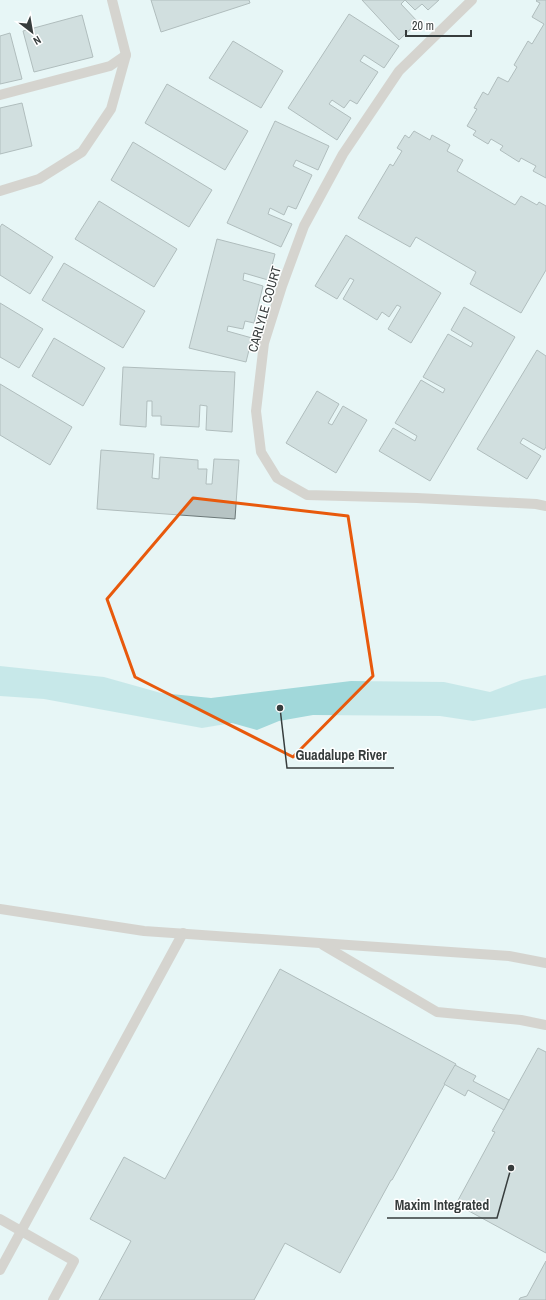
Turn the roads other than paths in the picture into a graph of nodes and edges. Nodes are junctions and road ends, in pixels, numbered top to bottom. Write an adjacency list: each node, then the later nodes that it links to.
1 (112, 0): 3 (street)
2 (472, 0): 6 (street, CARLYLE COURT)
3 (126, 55): 4 (street); 5 (street)
4 (0, 95)
5 (0, 191)
6 (546, 506)
7 (0, 909): 8 (street)
8 (183, 933): 9 (street); 13 (street)
9 (321, 943): 10 (street); 11 (street)
10 (546, 964)
11 (546, 1025)
12 (0, 1219): 13 (street)
13 (22, 1231): 14 (street); 15 (street)
14 (0, 1270)
15 (53, 1300)

